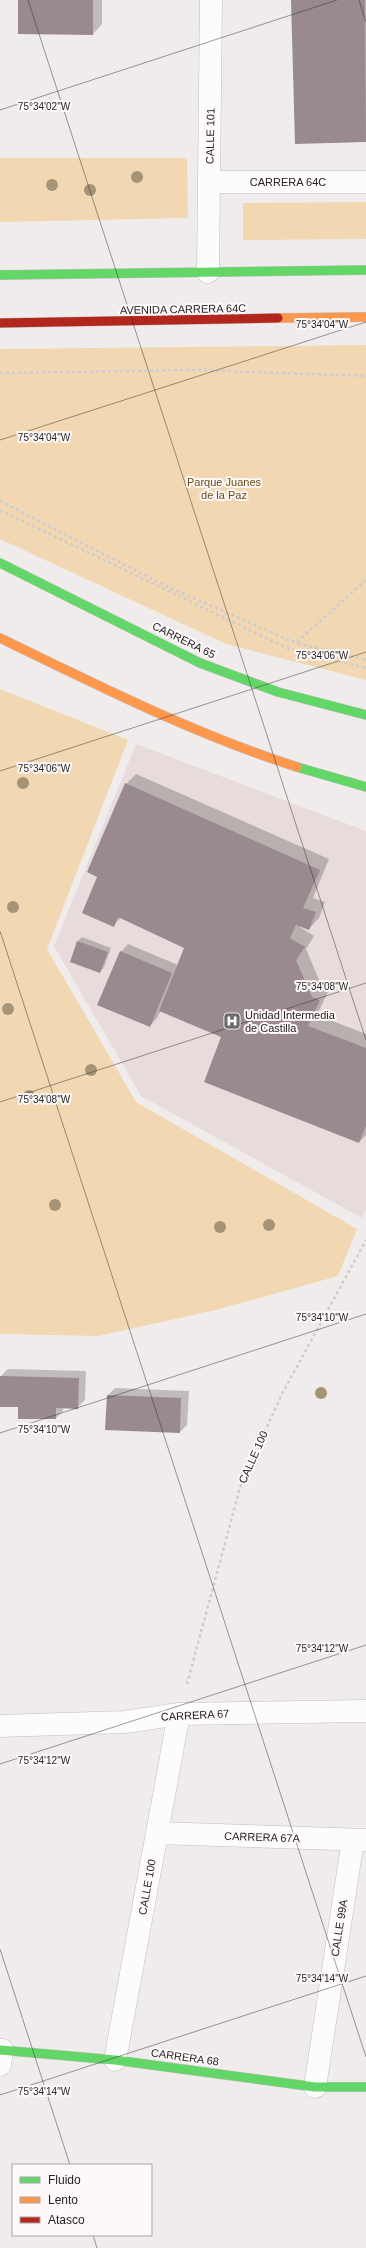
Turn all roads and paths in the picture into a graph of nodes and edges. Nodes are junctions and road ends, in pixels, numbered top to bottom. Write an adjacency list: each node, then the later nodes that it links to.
1 (211, 0): 2 (street, CALLE 101)
2 (209, 182): 3 (street, CARRERA 64C); 5 (street, CALLE 101)
3 (366, 182)
4 (366, 270): 5 (main road)
5 (208, 272): 6 (main road)
6 (0, 274)
7 (366, 317): 8 (main road, AVENIDA CARRERA 64C)
8 (0, 323)
9 (0, 373): 10 (path)
10 (366, 376)
11 (0, 501): 16 (path)
12 (0, 510): 18 (path)
13 (0, 563): 19 (main road, CARRERA 65)
14 (366, 580): 16 (path)
15 (0, 638): 20 (main road)
16 (296, 643): 17 (path)
17 (366, 660)
18 (366, 668)
19 (366, 715)
20 (366, 787)
21 (366, 1240): 22 (path, CALLE 100)
22 (187, 1685)
23 (366, 1711): 24 (street, CARRERA 67)
24 (180, 1714): 25 (street, CARRERA 67); 26 (street, CALLE 100)
25 (0, 1726)
26 (157, 1832): 27 (street, CARRERA 67A); 29 (street, CALLE 100)
27 (359, 1840): 30 (street, CALLE 99A)
28 (1, 2055): 29 (main road, CARRERA 68)
29 (115, 2060): 30 (main road, CARRERA 68)
30 (315, 2087): 31 (main road, CARRERA 68)
31 (366, 2088)

